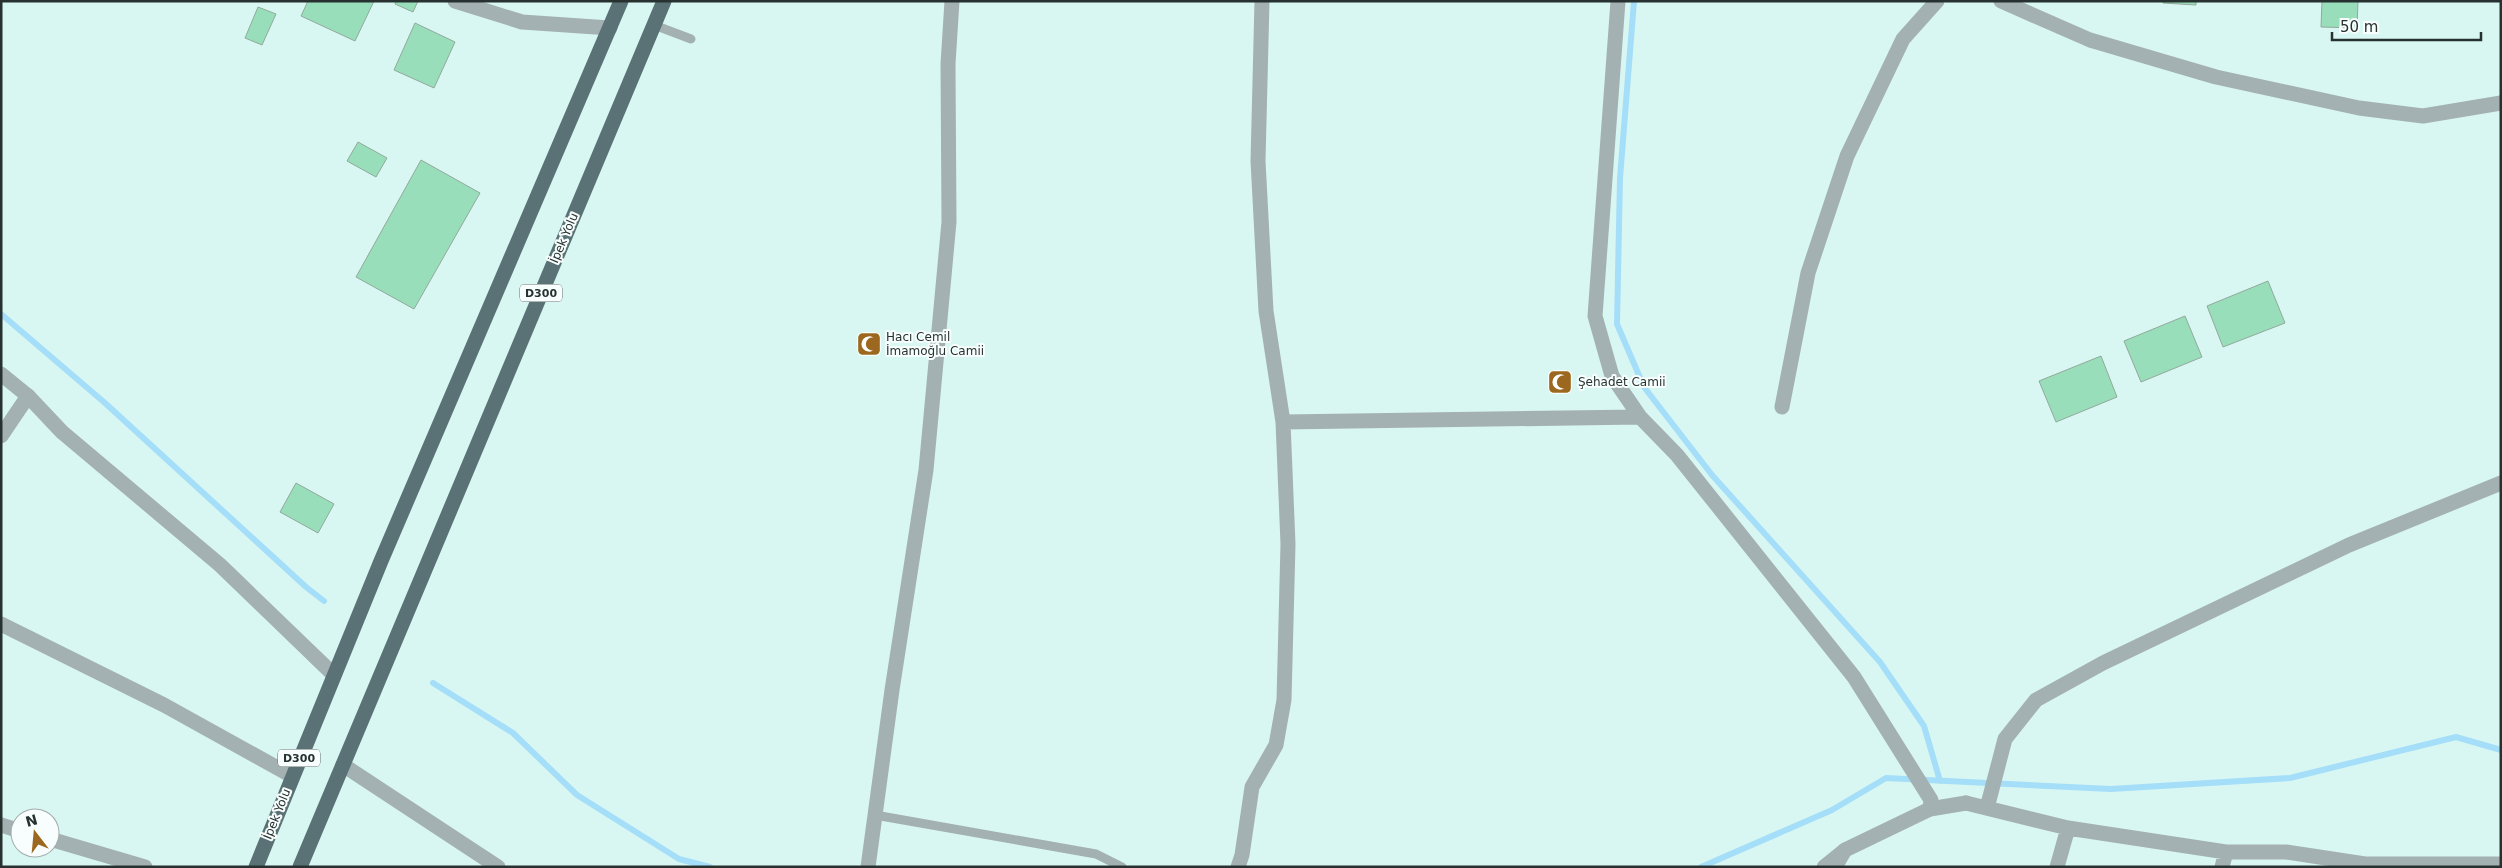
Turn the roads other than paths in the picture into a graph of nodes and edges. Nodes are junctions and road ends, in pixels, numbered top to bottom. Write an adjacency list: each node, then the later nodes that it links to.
1 (455, 1): 10 (street)
2 (621, 1): 10 (highway, D300)
3 (664, 1): 9 (highway, İpek Yolu / D300)
4 (952, 1): 26 (street)
5 (1262, 1): 17 (street)
6 (1618, 1): 16 (street)
7 (1937, 1): 15 (street)
8 (2001, 1): 12 (street)
9 (654, 25): 11 (lane); 22 (highway, İpek Yolu / D300)
10 (610, 28): 21 (highway, İpek Yolu / D300)
11 (691, 39)
12 (2501, 103)
13 (1, 374): 14 (street)
14 (28, 396): 18 (street); 21 (street)
15 (1782, 408)
16 (1640, 418): 17 (street); 24 (street)
17 (1283, 422): 39 (street)
18 (1, 436)
19 (2501, 483): 25 (street)
20 (1, 624): 23 (street)
21 (334, 675): 23 (highway, İpek Yolu / D300)
22 (343, 765): 35 (highway, D300); 36 (street)
23 (292, 776): 34 (highway, İpek Yolu / D300)
24 (1930, 804): 25 (street); 29 (street)
25 (1987, 808): 27 (street)
26 (875, 815): 37 (street); 38 (lane)
27 (2068, 828): 30 (street); 42 (street)
28 (60, 842): 33 (street)
29 (1845, 850): 40 (street); 41 (street)
30 (2226, 852): 32 (street); 43 (street)
31 (2501, 864): 32 (street)
32 (2365, 866)
33 (145, 867)
34 (256, 867)
35 (300, 867)
36 (498, 867)
37 (868, 867)
38 (1122, 867)
39 (1238, 867)
40 (1824, 867)
41 (1835, 867)
42 (2057, 867)
43 (2222, 867)

